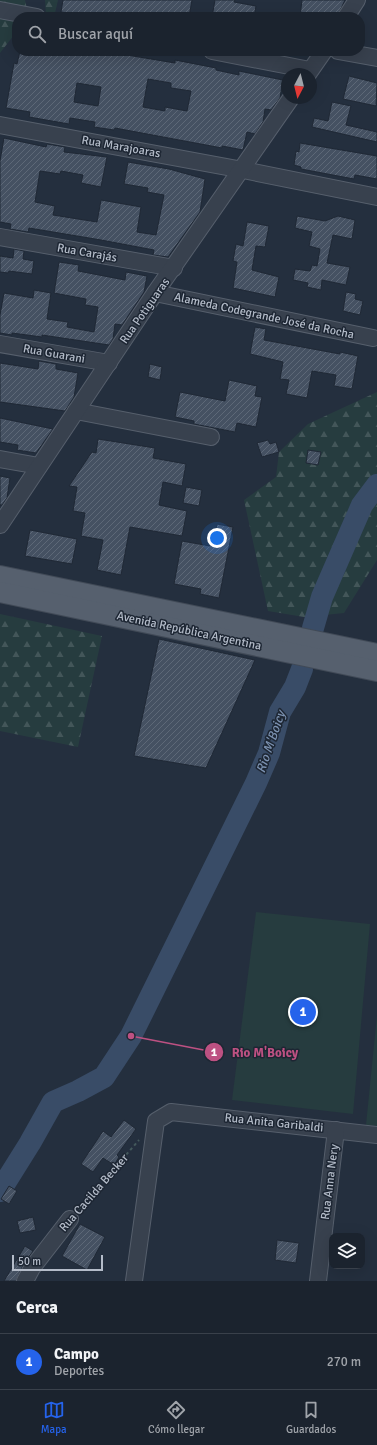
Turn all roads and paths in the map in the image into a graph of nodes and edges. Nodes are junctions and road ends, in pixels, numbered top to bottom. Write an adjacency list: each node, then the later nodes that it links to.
1 (357, 0): 4 (street)
2 (0, 10): 3 (street)
3 (12, 12)
4 (349, 12)
5 (235, 56): 9 (street)
6 (320, 56): 10 (street)
7 (365, 56): 8 (street)
8 (377, 58)
9 (291, 68)
10 (312, 68)
11 (287, 104): 13 (street, Rua Potiguaras)
12 (0, 125): 13 (street, Rua Marajoaras)
13 (243, 170): 14 (street, Rua Marajoaras); 16 (street, Rua Potiguaras)
14 (377, 197)
15 (0, 237): 16 (street, Rua Carajás)
16 (174, 268): 17 (street, Rua Potiguaras)
17 (155, 293): 18 (street, Alameda Codegrande José da Rocha); 20 (street, Rua Potiguaras)
18 (373, 338)
19 (0, 344): 20 (street, Rua Guarani)
20 (109, 363): 21 (street, Rua Potiguaras)
21 (76, 411): 22 (street); 24 (street, Rua Potiguaras)
22 (211, 437)
23 (0, 459): 24 (street)
24 (39, 466): 25 (street, Rua Potiguaras)
25 (0, 525)
26 (0, 576): 28 (main road, Avenida República Argentina)
27 (0, 592): 29 (main road, Avenida República Argentina)
28 (377, 654)
29 (377, 671)
30 (336, 1130): 31 (street, Rua Anita Garibaldi); 35 (street, Rua Anita Garibaldi); 36 (street, Rua Anna Nery)
31 (377, 1135)
32 (141, 1138): 33 (path, Rua Cacilda Becker)
33 (70, 1218): 34 (street, Rua Cacilda Becker)
34 (25, 1281)
35 (134, 1281)
36 (318, 1281)

